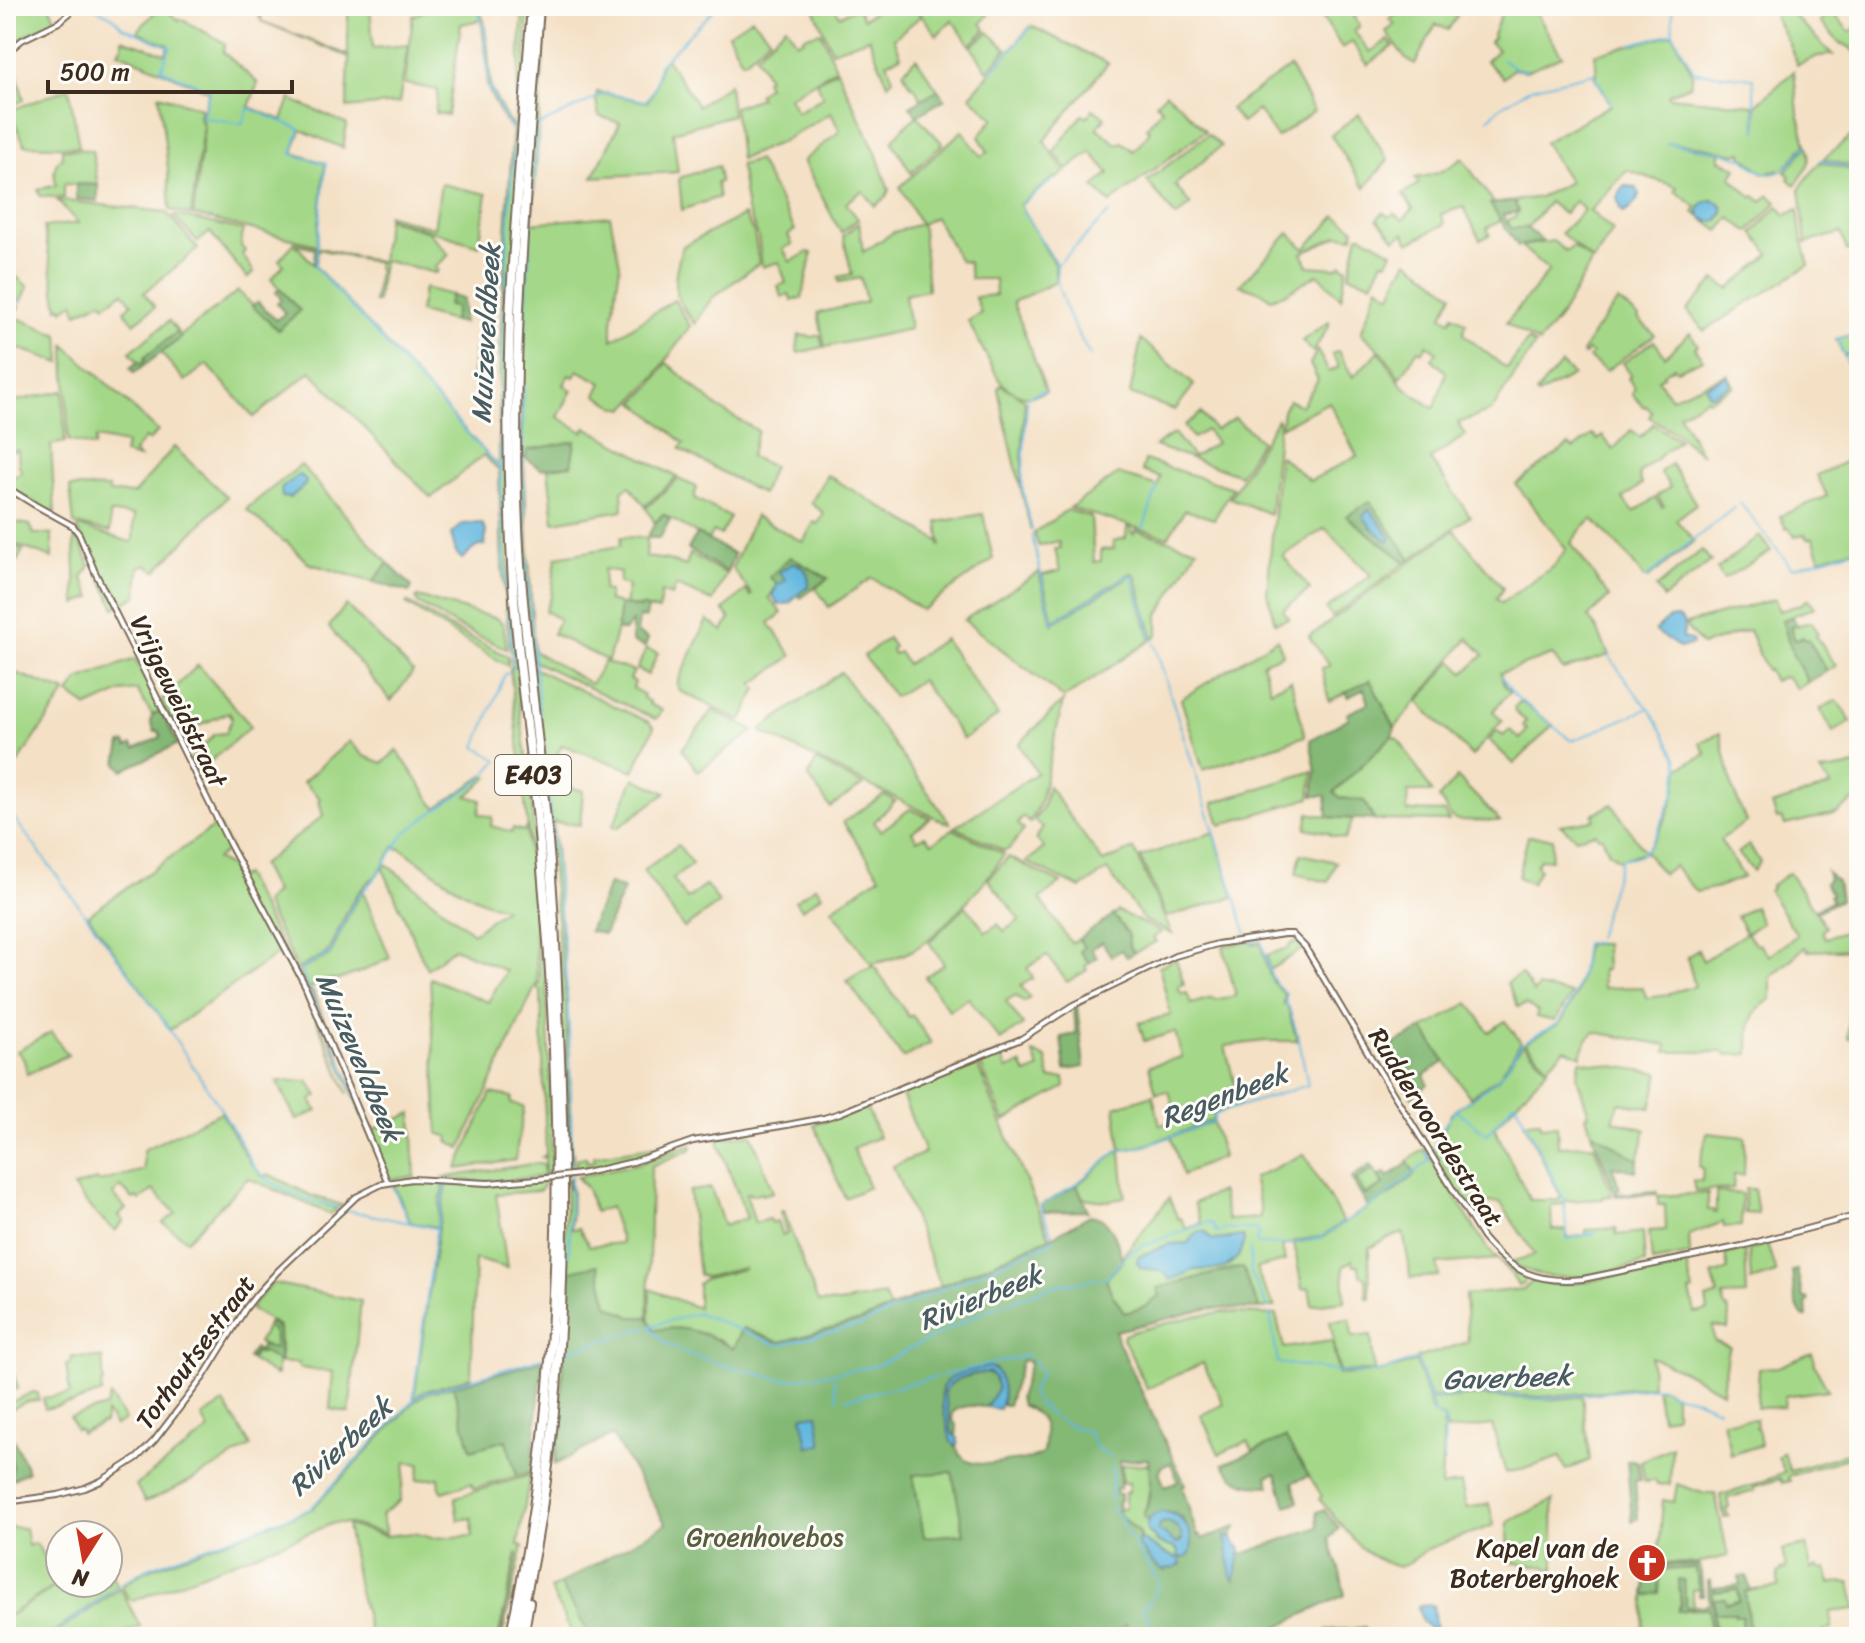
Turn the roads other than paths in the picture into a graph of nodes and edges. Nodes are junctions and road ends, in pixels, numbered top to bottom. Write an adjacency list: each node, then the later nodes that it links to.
1 (78, 6): 4 (street)
2 (532, 6): 10 (highway, E403)
3 (539, 6): 9 (highway, E403)
4 (6, 53)
5 (6, 487): 6 (street, Vrijgeweidstraat)
6 (390, 1182): 7 (street, Ruddervoordestraat, bridge); 8 (street, Torhoutsestraat)
7 (1859, 1215)
8 (6, 1502)
9 (535, 1551): 11 (highway, E403); 12 (highway)
10 (508, 1637)
11 (516, 1637)
12 (523, 1637)

